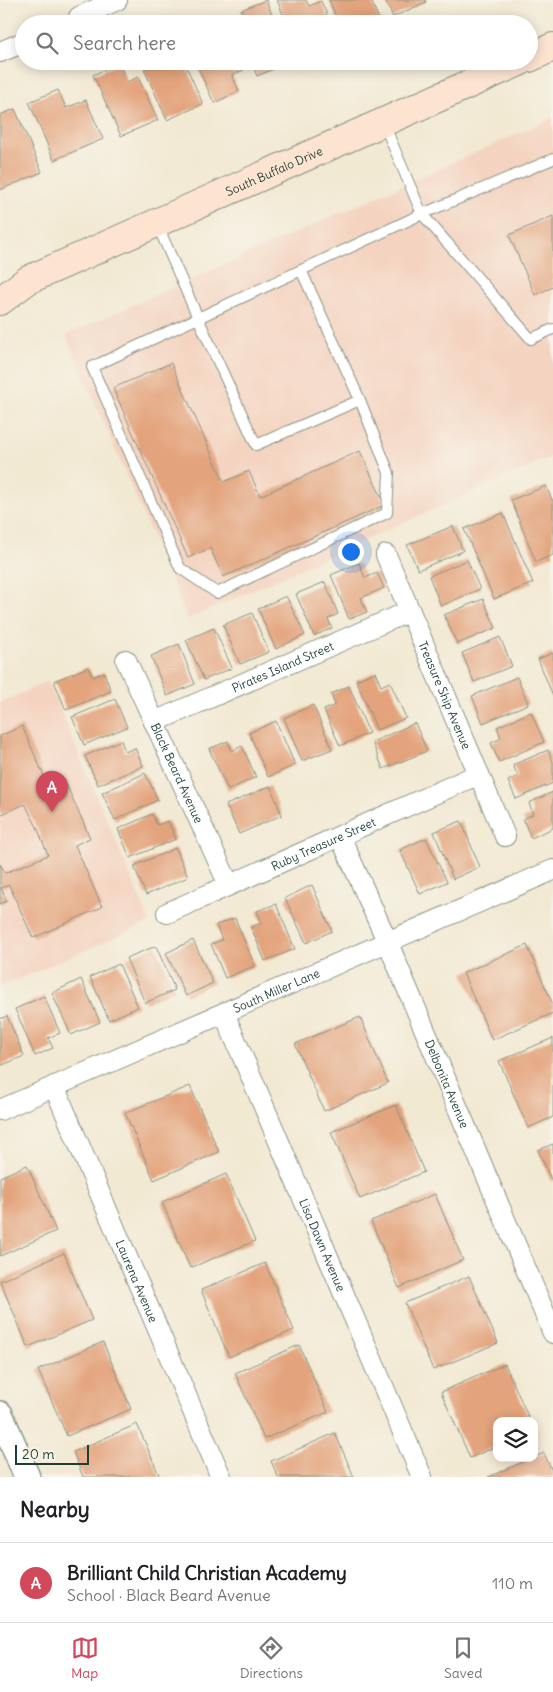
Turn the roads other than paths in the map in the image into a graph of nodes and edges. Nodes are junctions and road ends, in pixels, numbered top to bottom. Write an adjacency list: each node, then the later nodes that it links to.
1 (117, 0): 2 (street)
2 (83, 15)
3 (15, 46): 5 (street)
4 (553, 47): 6 (main road)
5 (0, 52)
6 (538, 54)
7 (501, 70): 8 (main road, South Buffalo Drive)
8 (383, 123): 10 (lane); 11 (main road, South Buffalo Drive)
9 (553, 159): 10 (lane)
10 (422, 214): 12 (lane); 17 (lane)
11 (156, 224): 13 (main road, South Buffalo Drive); 16 (lane)
12 (301, 270): 16 (lane); 18 (lane)
13 (28, 280): 14 (main road, South Buffalo Drive); 15 (main road, South Buffalo Drive)
14 (0, 285)
15 (0, 301)
16 (198, 318): 18 (lane); 18 (lane)
17 (553, 329)
18 (360, 400)
19 (386, 555): 20 (street, Treasure Ship Avenue)
20 (410, 611): 22 (street, Pirates Island Street); 23 (street, Treasure Ship Avenue)
21 (126, 660): 22 (street, Black Beard Avenue)
22 (154, 722): 27 (street, Black Beard Avenue)
23 (479, 774): 24 (street, Ruby Treasure Street); 25 (street, Treasure Ship Avenue)
24 (340, 836): 27 (street, Ruby Treasure Street); 29 (street, Delbonita Avenue)
25 (505, 836)
26 (553, 870): 29 (street, South Miller Lane)
27 (229, 885): 28 (street, Ruby Treasure Street)
28 (167, 913)
29 (388, 943): 30 (street, South Miller Lane); 33 (street, Delbonita Avenue)
30 (224, 1012): 31 (street, South Miller Lane); 37 (street, Lisa Dawn Avenue)
31 (54, 1086): 32 (street, South Miller Lane); 36 (street, Laurena Avenue)
32 (0, 1110)
33 (553, 1333)
34 (0, 1414): 35 (street)
35 (27, 1477)
36 (221, 1477)
37 (422, 1477)

